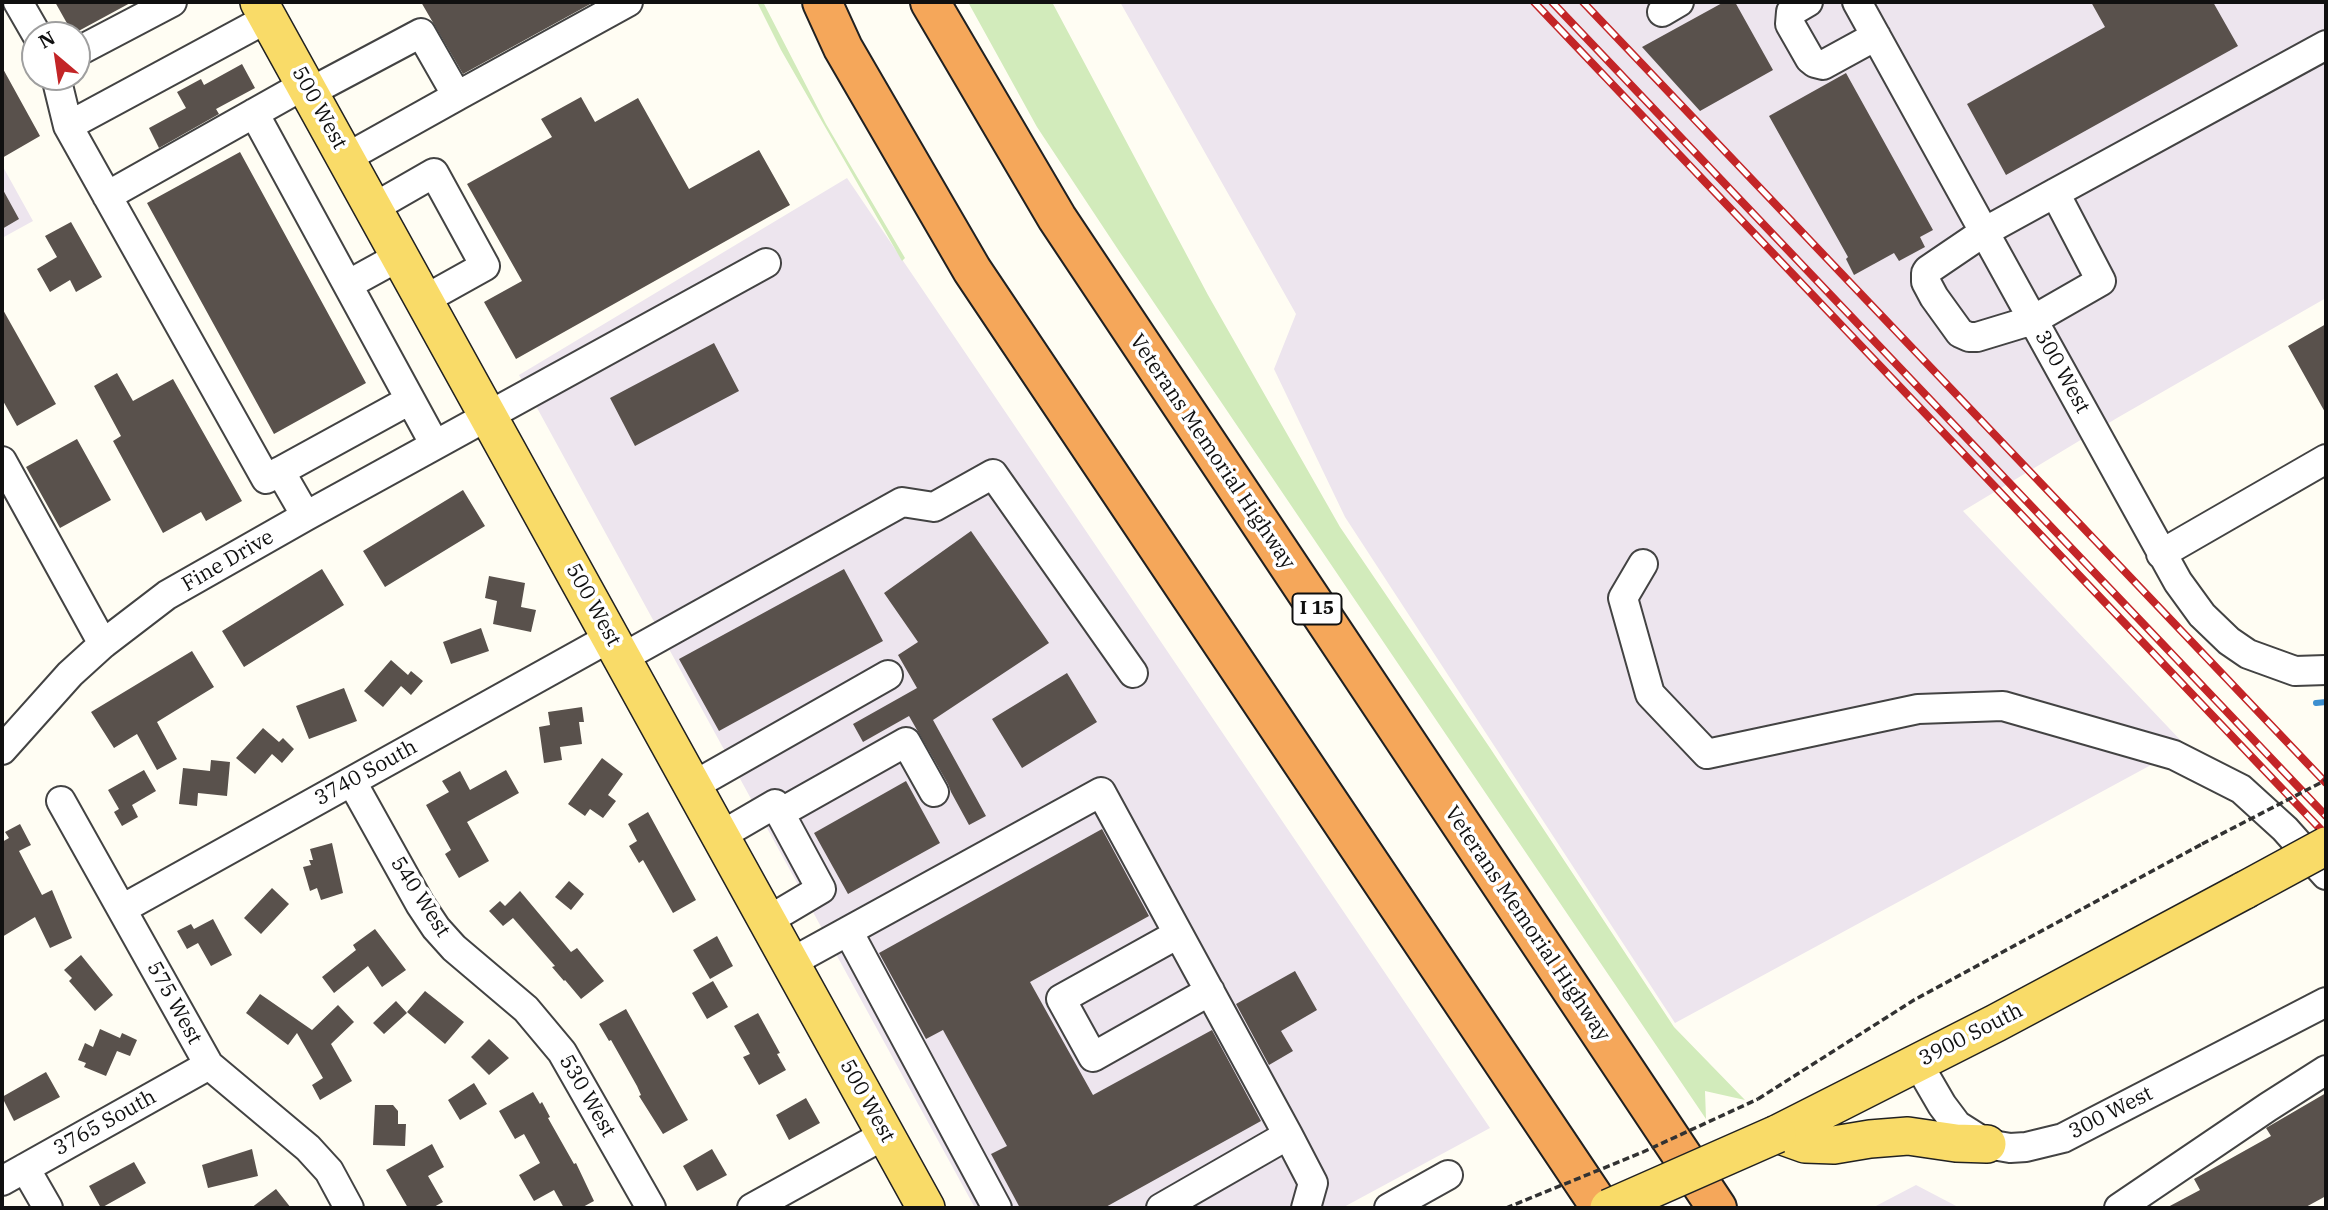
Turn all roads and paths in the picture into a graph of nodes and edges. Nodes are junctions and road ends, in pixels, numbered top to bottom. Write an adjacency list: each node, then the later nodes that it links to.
1 (19, 2): 9 (street)
2 (172, 2): 11 (street)
3 (628, 2): 15 (street)
4 (822, 2): 79 (highway)
5 (930, 2): 81 (highway, Veterans Memorial Highway / I 15)
6 (1808, 2): 10 (street)
7 (1866, 5): 10 (street, 300 West)
8 (264, 10): 13 (main road, 500 West); 17 (street)
9 (29, 21)
10 (1876, 36): 22 (street, 300 West)
11 (91, 45)
12 (2326, 45): 19 (street)
13 (308, 88): 15 (street); 16 (street); 18 (main road, 500 West)
14 (59, 91): 17 (street)
15 (457, 96): 18 (street)
16 (254, 113): 20 (street); 25 (street)
17 (68, 126): 20 (street)
18 (346, 158): 21 (main road, 500 West)
19 (2055, 193): 22 (street); 27 (street)
20 (107, 196): 33 (street)
21 (373, 208): 23 (main road, 500 West); 26 (street)
22 (1984, 233): 27 (street, 300 West); 27 (street)
23 (400, 256): 25 (street); 26 (main road, 500 West)
24 (766, 263): 29 (street, Fine Drive)
25 (349, 284): 28 (street)
26 (425, 300): 29 (main road, 500 West)
27 (2033, 320): 35 (street, 300 West)
28 (410, 400): 30 (street); 33 (street)
29 (488, 415): 30 (street, Fine Drive); 38 (main road, 500 West)
30 (435, 445): 34 (street, Fine Drive)
31 (2326, 459): 35 (street)
32 (2, 461): 37 (street)
33 (281, 471): 34 (street)
34 (306, 516): 37 (street, Fine Drive)
35 (2161, 554): 39 (street, 300 West)
36 (1643, 564): 51 (street)
37 (103, 644): 42 (street, Fine Drive)
38 (616, 648): 40 (street, 3740 South); 44 (street, 3740 South); 45 (main road, 500 West)
39 (2326, 670)
40 (1133, 673)
41 (888, 675): 45 (street)
42 (5, 739)
43 (2326, 780): 78 (path, bridge)
44 (352, 782): 52 (street, 3740 South); 58 (street, 540 West)
45 (693, 786): 49 (main road, 500 West)
46 (934, 792): 48 (street)
47 (61, 802): 52 (street, 575 West)
48 (780, 813): 49 (street); 53 (street)
49 (720, 836): 53 (main road, 500 West)
50 (2326, 846): 60 (main road, 3900 South, bridge)
51 (2326, 874)
52 (122, 909): 61 (street, 575 West)
53 (767, 921): 56 (main road, 500 West)
54 (848, 931): 55 (street); 56 (street); 75 (street)
55 (1178, 933): 57 (street); 57 (street)
56 (790, 963): 63 (main road, 500 West)
57 (1210, 991): 65 (street)
58 (510, 994): 72 (street, 530 West)
59 (2326, 1002): 66 (street, 300 West)
60 (1917, 1062): 64 (main road, 3900 South); 66 (street, 300 West)
61 (209, 1065): 67 (street, 3765 South); 71 (street, 575 West)
62 (2326, 1070): 82 (street)
63 (886, 1133): 73 (street); 74 (main road, 500 West)
64 (1777, 1134): 66 (main road); 80 (main road, 3900 South, bridge)
65 (1288, 1135): 69 (street); 76 (street)
66 (1987, 1144)
67 (13, 1174): 70 (street)
68 (1448, 1175): 77 (street)
69 (1169, 1206)
70 (48, 1208)
71 (349, 1208)
72 (651, 1208)
73 (752, 1208)
74 (926, 1208)
75 (997, 1208)
76 (1306, 1208)
77 (1390, 1208)
78 (1506, 1208)
79 (1601, 1208)
80 (1609, 1208)
81 (1717, 1208)
82 (2119, 1208)

